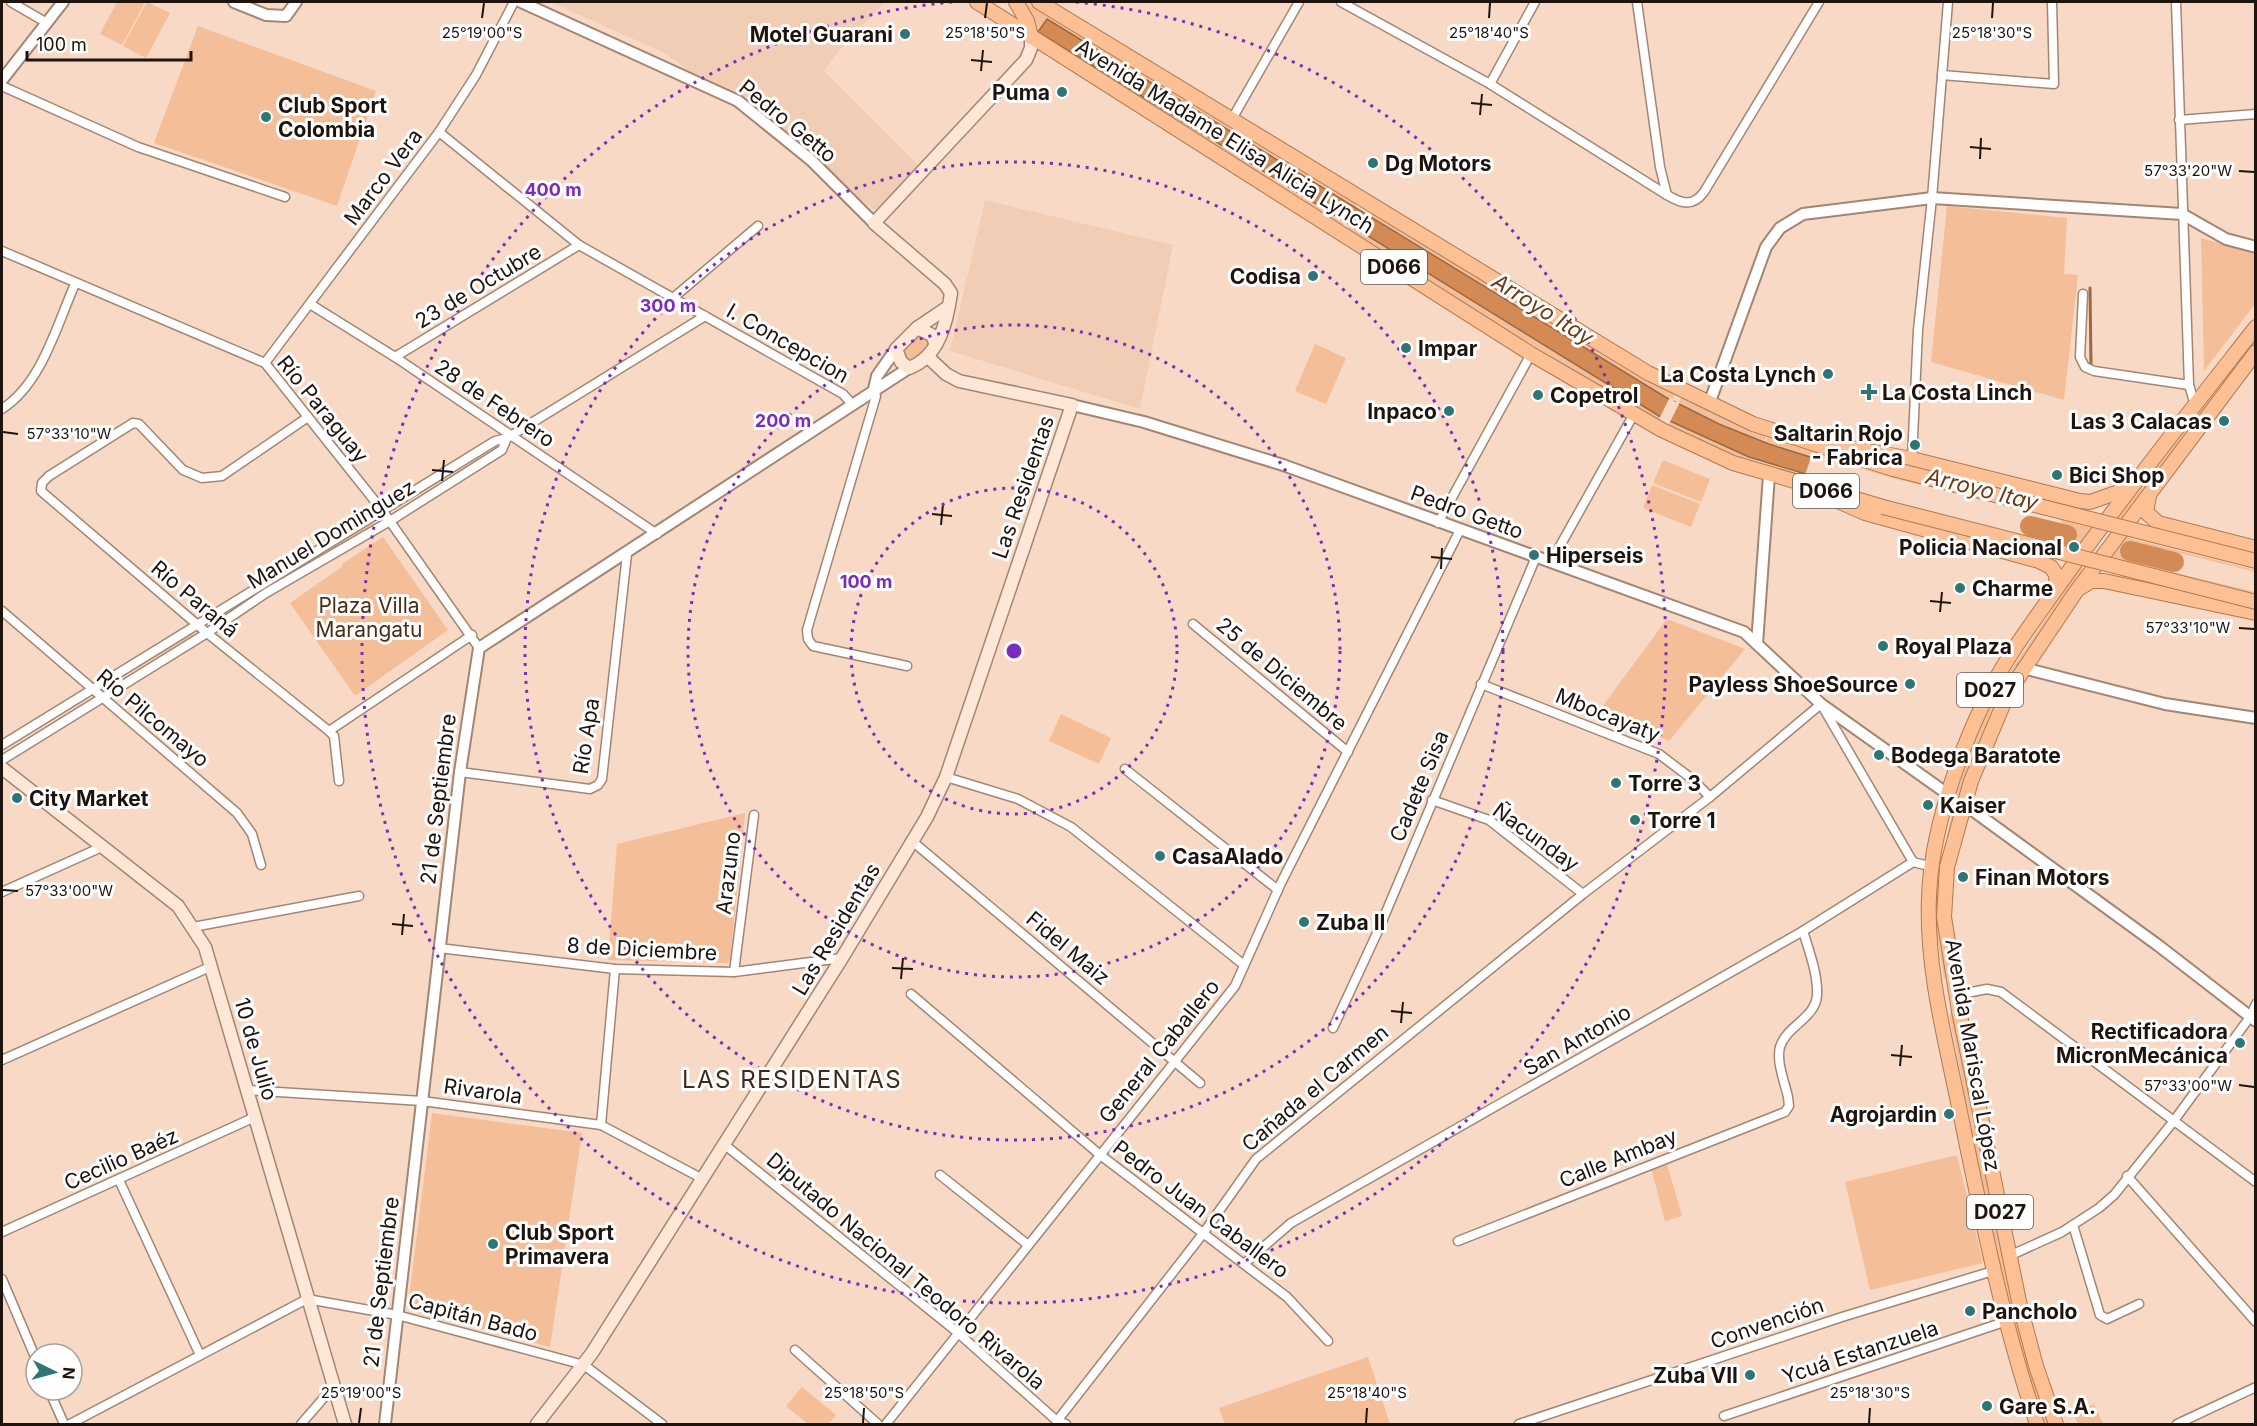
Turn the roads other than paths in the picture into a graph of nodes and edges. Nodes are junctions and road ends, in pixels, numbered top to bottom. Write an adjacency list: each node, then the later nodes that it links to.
1 (11, 2): 18 (street)
2 (63, 2): 18 (street)
3 (234, 2): 4 (street)
4 (296, 2)
5 (514, 2): 27 (street, Marco Vera)
6 (521, 2): 32 (street, Pedro Getto)
7 (977, 2): 19 (highway, Avenida Madame Elisa Alicia Lynch / D066)
8 (1016, 2): 19 (highway)
9 (1299, 2): 25 (street)
10 (1341, 2): 22 (street)
11 (1536, 2): 22 (street)
12 (1637, 2): 28 (street)
13 (1819, 2): 28 (street)
14 (1948, 2): 20 (street)
15 (2052, 2): 20 (street)
16 (2176, 2): 26 (street)
17 (1048, 4): 25 (highway, Avenida Madame Elisa Alicia Lynch / D066)
18 (47, 23): 21 (street)
19 (1031, 37): 32 (main road); 48 (highway, Avenida Madame Elisa Alicia Lynch / D066)
20 (1942, 75): 30 (street)
21 (2, 80)
22 (1490, 84): 28 (street)
23 (2, 86): 29 (street)
24 (2256, 114): 26 (street)
25 (1232, 119): 57 (highway, Avenida Madame Elisa Alicia Lynch / D066)
26 (2179, 120): 31 (street)
27 (439, 132): 34 (street, I. Concepcion); 40 (street, Marco Vera)
28 (1667, 195)
29 (285, 197)
30 (1932, 198): 31 (street); 57 (street); 64 (street)
31 (2182, 214): 35 (street); 53 (street)
32 (874, 224): 41 (main road, Pedro Getto)
33 (758, 226): 39 (street)
34 (579, 245): 39 (street, I. Concepcion); 49 (street, 23 de Octubre)
35 (2256, 247)
36 (2, 251): 37 (street, Río Paraguay)
37 (75, 284): 51 (street, Río Paraguay); 59 (street)
38 (2083, 294): 53 (street)
39 (673, 298): 42 (street, I. Concepcion)
40 (310, 304): 49 (street, 28 de Febrero); 51 (street, Marco Vera)
41 (948, 307): 44 (main road); 45 (main road)
42 (705, 316): 55 (street, I. Concepcion); 62 (street)
43 (2256, 327): 58 (highway)
44 (917, 328): 45 (main road); 46 (main road)
45 (936, 345): 50 (main road)
46 (896, 349): 52 (main road); 54 (street)
47 (2256, 352): 68 (highway)
48 (1531, 354): 60 (highway, Avenida Madame Elisa Alicia Lynch / D066); 71 (street)
49 (395, 357): 62 (street, 28 de Febrero)
50 (928, 357): 52 (main road); 56 (main road, Pedro Getto)
51 (265, 363): 61 (street, Río Paraguay)
52 (909, 368): 54 (street)
53 (2189, 385): 58 (street)
54 (874, 389): 55 (street); 90 (street)
55 (852, 404): 73 (street)
56 (1072, 405): 71 (street, Pedro Getto); 104 (main road, Las Residentas)
57 (1709, 405): 63 (highway, Avenida Madame Elisa Alicia Lynch / D066)
58 (2195, 405): 67 (highway)
59 (2, 409)
60 (1634, 414): 65 (highway, Avenida Madame Elisa Alicia Lynch / D066); 78 (street)
61 (308, 417): 69 (street, Río Paraguay); 84 (street, Río Paraná)
62 (509, 436): 69 (street, Manuel Dominguez); 70 (street, Manuel Dominguez); 73 (street, 28 de Febrero)
63 (1820, 447): 64 (highway); 77 (highway, Avenida Madame Elisa Alicia Lynch / D066, bridge)
64 (1911, 459): 67 (highway)
65 (1769, 475): 66 (highway, Avenida Madame Elisa Alicia Lynch / D066); 88 (street)
66 (1809, 486): 80 (highway); 81 (highway, Avenida Madame Elisa Alicia Lynch / D066, bridge)
67 (2130, 488): 80 (highway, D027)
68 (2151, 491): 74 (highway); 79 (highway, D027)
69 (382, 510): 70 (street, Río Paraguay); 84 (street, Manuel Dominguez)
70 (390, 521): 86 (street, Manuel Dominguez); 87 (street, Río Paraguay)
71 (1438, 523): 72 (street, Pedro Getto)
72 (1460, 530): 76 (street, Pedro Getto); 99 (street, General Caballero)
73 (657, 534): 75 (street)
74 (2256, 548)
75 (627, 554): 89 (street); 103 (street, Río Apa)
76 (1536, 557): 78 (street, Pedro Getto); 92 (street, Cadete Sisa)
77 (2256, 561)
78 (1551, 562): 88 (street, Pedro Getto)
79 (2075, 593): 83 (highway); 91 (highway, D027)
80 (2052, 596): 106 (highway, D027)
81 (2256, 602)
82 (2, 611): 93 (street, Río Pilcomayo)
83 (2256, 613)
84 (198, 624): 86 (street, Río Paraná); 93 (street, Manuel Dominguez)
85 (1193, 624): 99 (street, 25 de Diciembre)
86 (207, 633): 94 (street, Manuel Dominguez); 97 (street, Río Paraná)
87 (472, 635): 89 (street, Río Paraguay); 97 (street)
88 (1757, 644): 95 (street, Pedro Getto)
89 (479, 648): 103 (street, 21 de Septiembre)
90 (907, 666)
91 (2023, 668): 96 (street); 109 (highway, D027)
92 (1481, 684): 107 (street, Mbocayaty); 108 (street, Cadete Sisa)
93 (90, 688): 94 (street, Río Pilcomayo); 98 (street, Manuel Dominguez)
94 (100, 698): 100 (street, Manuel Dominguez); 114 (street, Río Pilcomayo)
95 (1821, 704): 106 (street, Pedro Getto); 107 (street, Cañada el Carmen); 113 (street)
96 (2256, 718)
97 (329, 731): 105 (street)
98 (2, 745)
99 (1348, 752): 116 (street, General Caballero)
100 (2, 760)
101 (2, 768): 112 (main road, 10 de Julio)
102 (1125, 769): 116 (street)
103 (459, 772): 122 (street, 21 de Septiembre)
104 (946, 777): 111 (main road, Las Residentas); 124 (street)
105 (339, 781)
106 (1949, 795): 115 (highway, Avenida Mariscal López / D027)
107 (1710, 797): 118 (street, Cañada el Carmen)
108 (1432, 800): 118 (street, Ñacunday); 132 (street, Cadete Sisa)
109 (1964, 804): 129 (highway, Avenida Mariscal López / D027); 131 (street)
110 (754, 814): 127 (street, Arazuno)
111 (912, 841): 123 (main road, Las Residentas); 134 (street, Fidel Maiz)
112 (105, 846): 117 (street); 120 (main road, 10 de Julio)
113 (1913, 862): 115 (street); 121 (street, San Antonio)
114 (261, 865)
115 (1933, 867): 155 (highway, Avenida Mariscal López / D027)
116 (1278, 890): 124 (street, General Caballero)
117 (2, 892)
118 (1583, 894): 150 (street, Cañada el Carmen)
119 (359, 896): 120 (street)
120 (193, 927): 125 (main road, 10 de Julio)
121 (1803, 931): 151 (street, Calle Ambay); 154 (street, San Antonio)
122 (440, 948): 126 (street, 8 de Diciembre); 137 (street, 21 de Septiembre)
123 (842, 958): 127 (street, 8 de Diciembre); 141 (main road, Las Residentas)
124 (1244, 964): 134 (street, General Caballero)
125 (212, 966): 133 (street); 136 (main road, 10 de Julio)
126 (615, 969): 127 (street, 8 de Diciembre); 140 (street)
127 (734, 972)
128 (911, 994): 142 (street, Pedro Juan Caballero)
129 (1956, 995): 139 (street); 153 (highway, Avenida Mariscal López / D027)
130 (2256, 1004): 131 (street)
131 (2253, 1019): 139 (street)
132 (1333, 1028)
133 (2, 1060)
134 (1175, 1061): 135 (street, Fidel Maiz); 142 (street, General Caballero)
135 (1200, 1083)
136 (247, 1090): 137 (street, Rivarola); 138 (main road, 10 de Julio)
137 (422, 1101): 140 (street, Rivarola); 159 (street, 21 de Septiembre)
138 (255, 1118): 146 (street, Cecilio Baéz); 157 (main road, 10 de Julio)
139 (2173, 1122): 144 (street); 147 (street)
140 (601, 1125): 145 (street, Rivarola)
141 (725, 1144): 145 (main road, Las Residentas); 162 (street, Diputado Nacional Teodoro Rivarola)
142 (1099, 1154): 150 (street, Pedro Juan Caballero); 152 (street, General Caballero)
143 (940, 1174): 152 (street)
144 (2127, 1176): 148 (street); 161 (street)
145 (701, 1178): 167 (main road, Las Residentas)
146 (119, 1180): 149 (street, Cecilio Baéz); 166 (street)
147 (2256, 1182)
148 (2073, 1225): 153 (street); 158 (street)
149 (2, 1232)
150 (1202, 1235): 154 (street, Pedro Juan Caballero); 172 (street, Cañada el Carmen)
151 (1458, 1241)
152 (1027, 1244): 162 (street, General Caballero)
153 (2009, 1256): 186 (highway, Avenida Mariscal López / D027)
154 (1245, 1263): 163 (street, Pedro Juan Caballero)
155 (1993, 1271): 160 (highway, Avenida Mariscal López / D027); 184 (street, Convención)
156 (2, 1279): 164 (street)
157 (307, 1299): 159 (street, Capitán Bado); 166 (street); 168 (main road, 10 de Julio)
158 (2139, 1304)
159 (397, 1315): 167 (street, Capitán Bado); 178 (street, 21 de Septiembre)
160 (2007, 1321): 171 (street, Ycuá Estanzuela); 185 (highway, Avenida Mariscal López / D027)
161 (2256, 1322)
162 (957, 1332): 172 (street, Diputado Nacional Teodoro Rivarola); 182 (street, General Caballero)
163 (1328, 1341)
164 (29, 1342)
165 (795, 1350): 181 (street)
166 (200, 1356): 175 (street)
167 (584, 1365): 179 (main road, Las Residentas); 180 (street, Capitán Bado)
168 (334, 1386): 176 (street); 177 (main road, 10 de Julio)
169 (2256, 1387): 173 (street)
170 (54, 1402): 174 (street)
171 (1724, 1416)
172 (1057, 1420): 183 (street, Diputado Nacional Teodoro Rivarola)
173 (2180, 1424)
174 (64, 1425)
175 (70, 1425)
176 (301, 1425)
177 (345, 1425)
178 (385, 1425)
179 (537, 1425)
180 (662, 1425)
181 (878, 1425)
182 (886, 1425)
183 (1066, 1425)
184 (1519, 1425)
185 (2037, 1425)
186 (2056, 1425)

